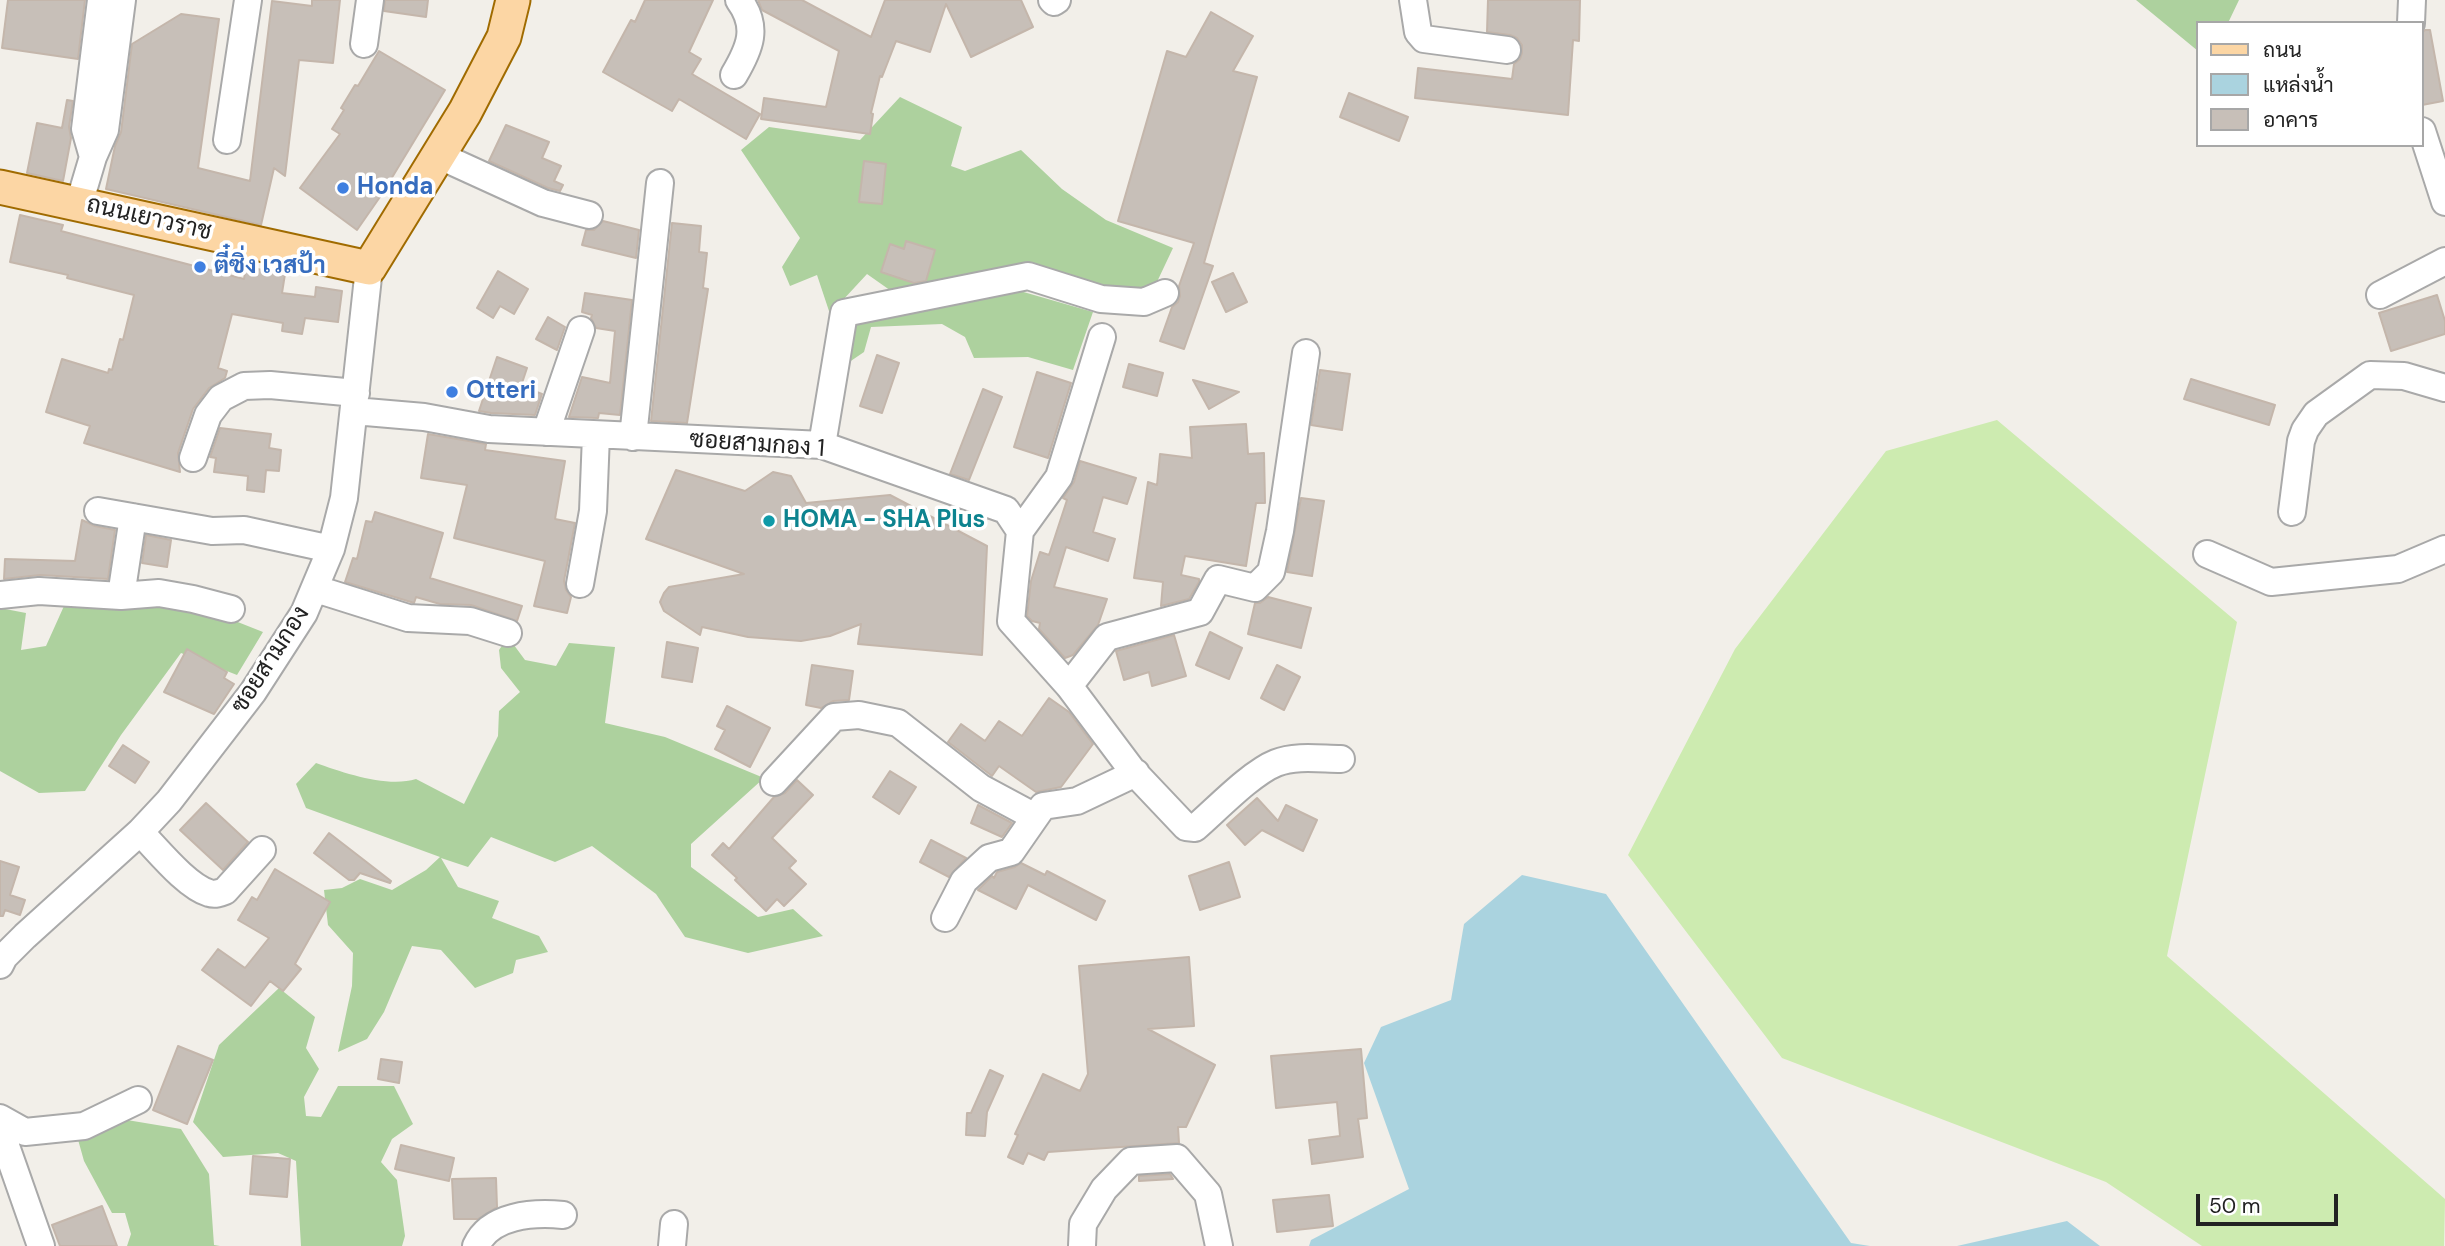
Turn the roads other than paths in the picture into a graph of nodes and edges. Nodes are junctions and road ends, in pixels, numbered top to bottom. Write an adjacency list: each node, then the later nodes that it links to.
1 (101, 0): 13 (street)
2 (122, 0): 11 (street)
3 (248, 0): 16 (street)
4 (370, 0): 10 (street)
5 (513, 0): 17 (main road)
6 (739, 0): 14 (street)
7 (1413, 0): 12 (street)
8 (2412, 0): 9 (street)
9 (2411, 21)
10 (364, 44)
11 (115, 49): 13 (street); 18 (street)
12 (1507, 50)
13 (93, 64): 18 (street)
14 (734, 75)
15 (2424, 137): 21 (street)
16 (227, 140)
17 (440, 156): 23 (street); 25 (main road)
18 (93, 157): 22 (street)
19 (660, 183): 35 (street)
20 (8, 189): 22 (main road, ถนนเยาวราช)
21 (2445, 202)
22 (79, 204): 25 (main road, ถนนเยาวราช)
23 (589, 215)
24 (2445, 261): 27 (street)
25 (369, 268): 32 (street, ซอยสามกอง)
26 (1165, 293): 36 (street)
27 (2380, 295)
28 (581, 330): 33 (street)
29 (1102, 337): 41 (street)
30 (1306, 353): 51 (street)
31 (2445, 388): 39 (street)
32 (355, 402): 33 (street, ซอยสามกอง 1); 37 (street, ซอยสามกอง 1); 42 (street, ซอยสามกอง)
33 (546, 432): 34 (street, ซอยสามกอง 1)
34 (596, 435): 35 (street, ซอยสามกอง 1); 45 (street)
35 (633, 437): 36 (street, ซอยสามกอง 1)
36 (822, 445): 41 (street, ซอยสามกอง 1)
37 (193, 458)
38 (98, 511): 40 (street)
39 (2292, 512)
40 (133, 517): 42 (street); 48 (street)
41 (1020, 531): 51 (street)
42 (331, 549): 46 (street, ซอยสามกอง)
43 (2445, 549): 44 (street)
44 (2207, 554)
45 (580, 584)
46 (316, 589): 50 (street); 56 (street, ซอยสามกอง)
47 (0, 595): 48 (street)
48 (121, 596): 49 (street)
49 (231, 609)
50 (508, 633)
51 (1069, 686): 53 (street)
52 (1341, 759): 53 (street)
53 (1136, 773): 55 (street)
54 (774, 782): 55 (street)
55 (1035, 817): 58 (street)
56 (140, 832): 57 (street); 59 (street, ซอยสามกอง)
57 (262, 850)
58 (945, 918)
59 (1, 961)
60 (138, 1100): 61 (street)
61 (0, 1118)
62 (0, 1129): 64 (street)
63 (564, 1215): 65 (street)
64 (41, 1246)
65 (476, 1246)
66 (1082, 1246): 67 (street)
67 (1219, 1246)

